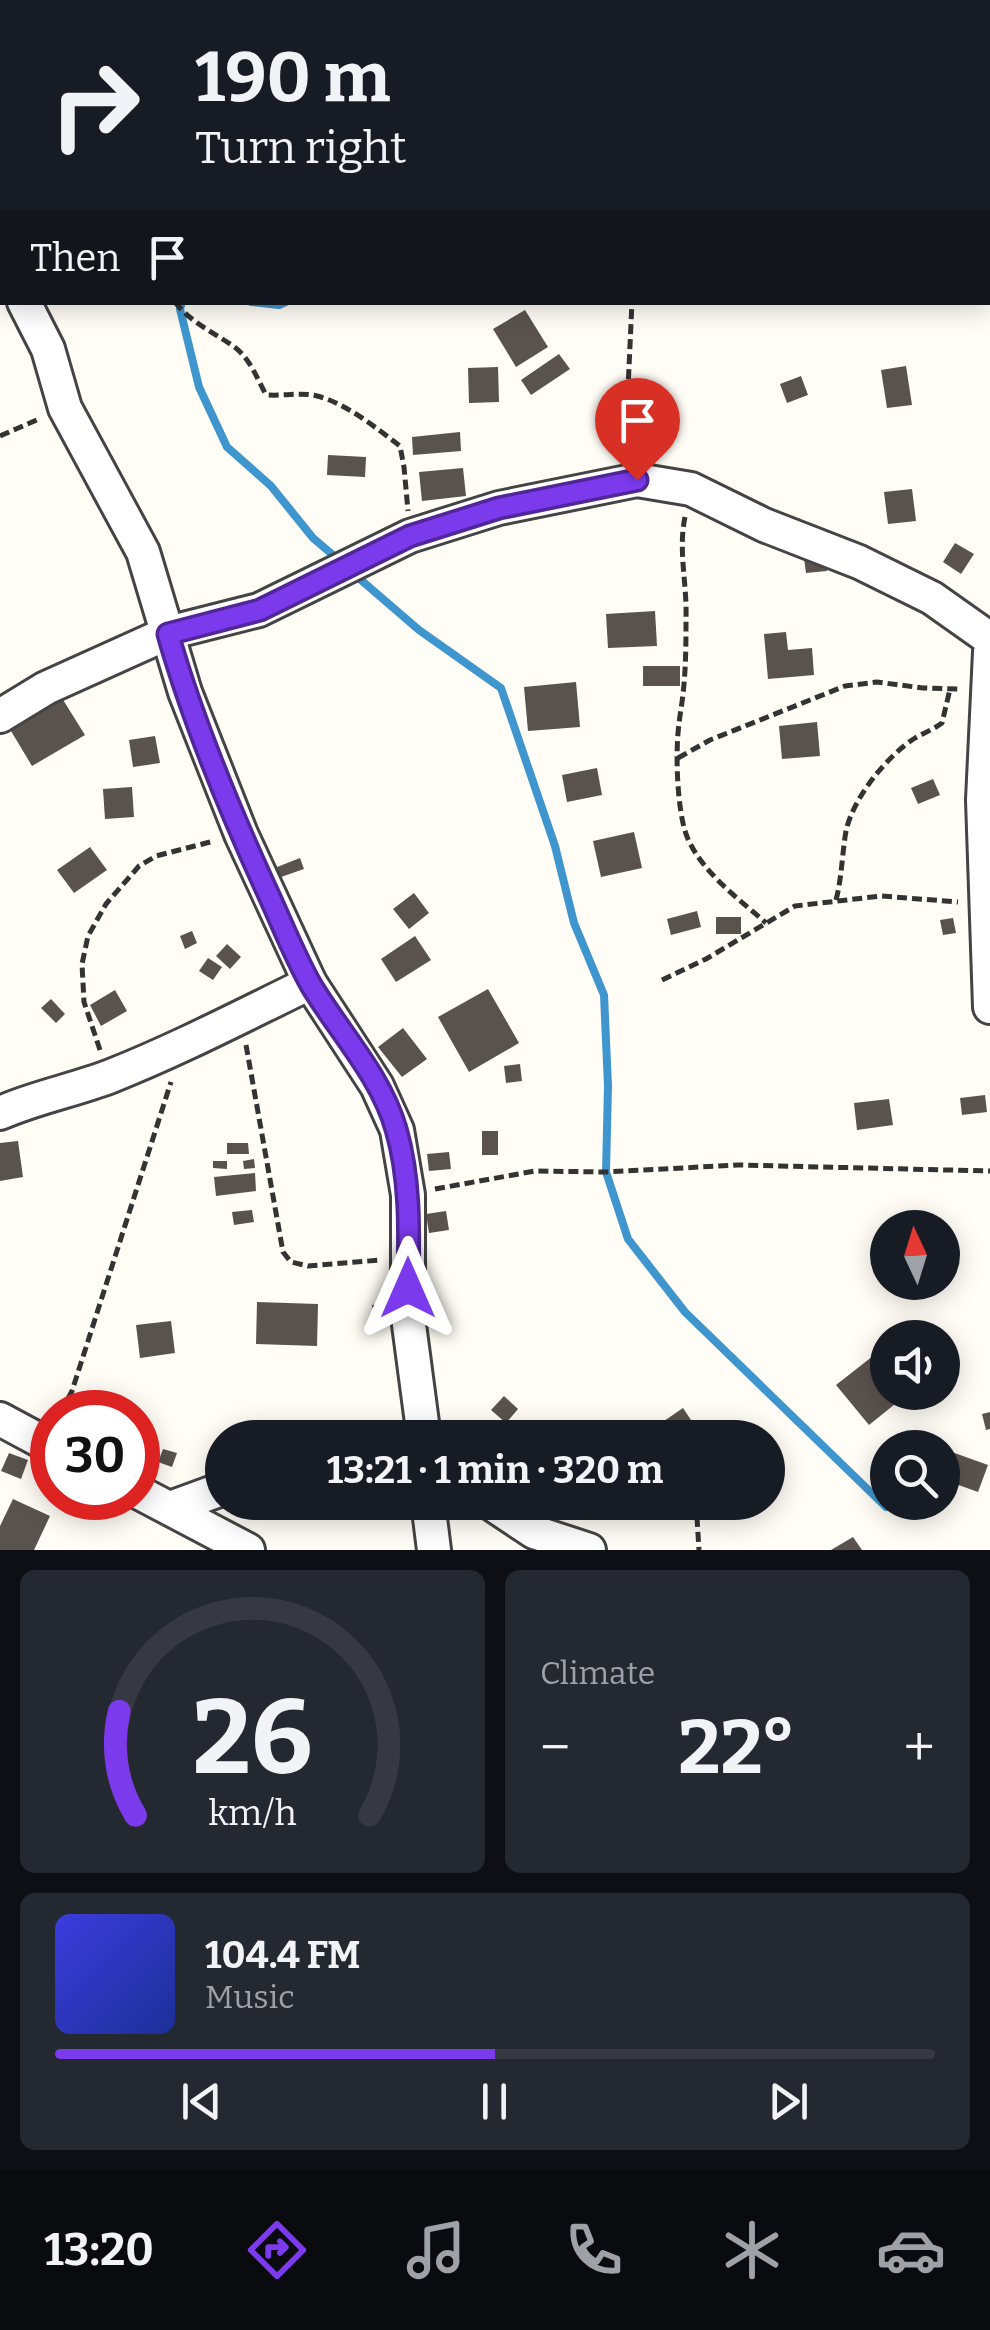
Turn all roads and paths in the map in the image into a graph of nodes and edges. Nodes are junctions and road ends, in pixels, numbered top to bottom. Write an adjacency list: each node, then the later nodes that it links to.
1 (26, 305): 4 (street)
2 (178, 305): 8 (path)
3 (632, 305): 6 (path)
4 (65, 408): 5 (path); 9 (street)
5 (0, 436)
6 (637, 480): 7 (street); 8 (street)
7 (691, 489): 10 (street); 15 (path)
8 (410, 536): 9 (street)
9 (168, 634): 14 (street); 16 (street)
10 (990, 639)
11 (990, 652): 12 (street)
12 (986, 688): 13 (path); 18 (street)
13 (950, 690): 15 (path); 17 (path)
14 (0, 716)
15 (678, 758): 19 (path)
16 (241, 834): 21 (street); 25 (path)
17 (836, 900): 18 (path); 19 (path)
18 (986, 904): 22 (street)
19 (766, 923): 20 (path)
20 (662, 980)
21 (310, 984): 23 (street); 28 (street)
22 (990, 1007)
23 (240, 1018): 24 (street); 29 (path)
24 (183, 1046): 25 (street); 30 (path)
25 (108, 1077): 26 (street)
26 (0, 1113)
27 (990, 1170): 28 (path)
28 (408, 1195): 29 (street)
29 (409, 1258): 32 (street)
30 (72, 1390)
31 (0, 1418): 33 (street)
32 (422, 1420)
33 (30, 1435)
34 (205, 1495): 36 (street)
35 (160, 1503): 36 (street)
36 (170, 1508): 40 (street)
37 (430, 1520): 41 (street)
38 (516, 1520): 42 (street)
39 (697, 1520): 43 (path)
40 (248, 1550)
41 (434, 1550)
42 (589, 1550)
43 (699, 1550)

